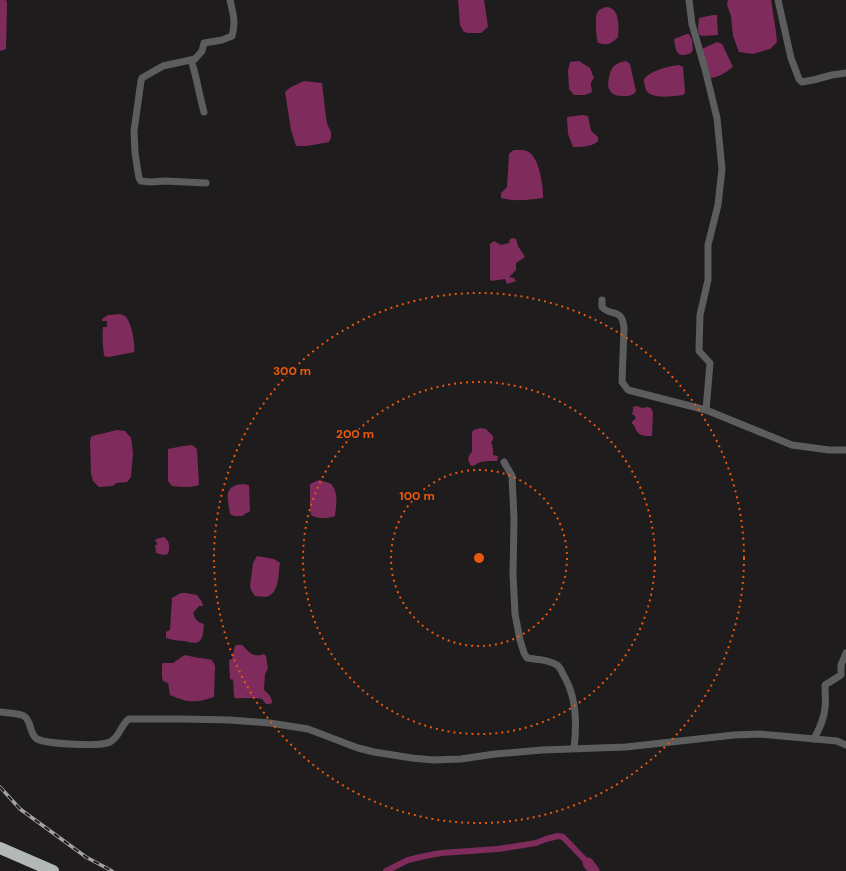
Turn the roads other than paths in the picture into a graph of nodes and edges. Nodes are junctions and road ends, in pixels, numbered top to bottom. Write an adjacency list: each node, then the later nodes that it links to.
1 (230, 0): 4 (street)
2 (689, 0): 9 (street)
3 (778, 0): 5 (street)
4 (191, 60): 6 (street); 7 (street)
5 (846, 73)
6 (204, 112)
7 (206, 183)
8 (602, 300): 9 (street)
9 (706, 410): 10 (street)
10 (846, 450)
11 (504, 462): 16 (street)
12 (846, 653): 14 (street)
13 (0, 712): 16 (street)
14 (814, 739): 15 (street); 16 (street)
15 (846, 745)
16 (574, 748)
17 (0, 848): 18 (highway)
18 (53, 871)

